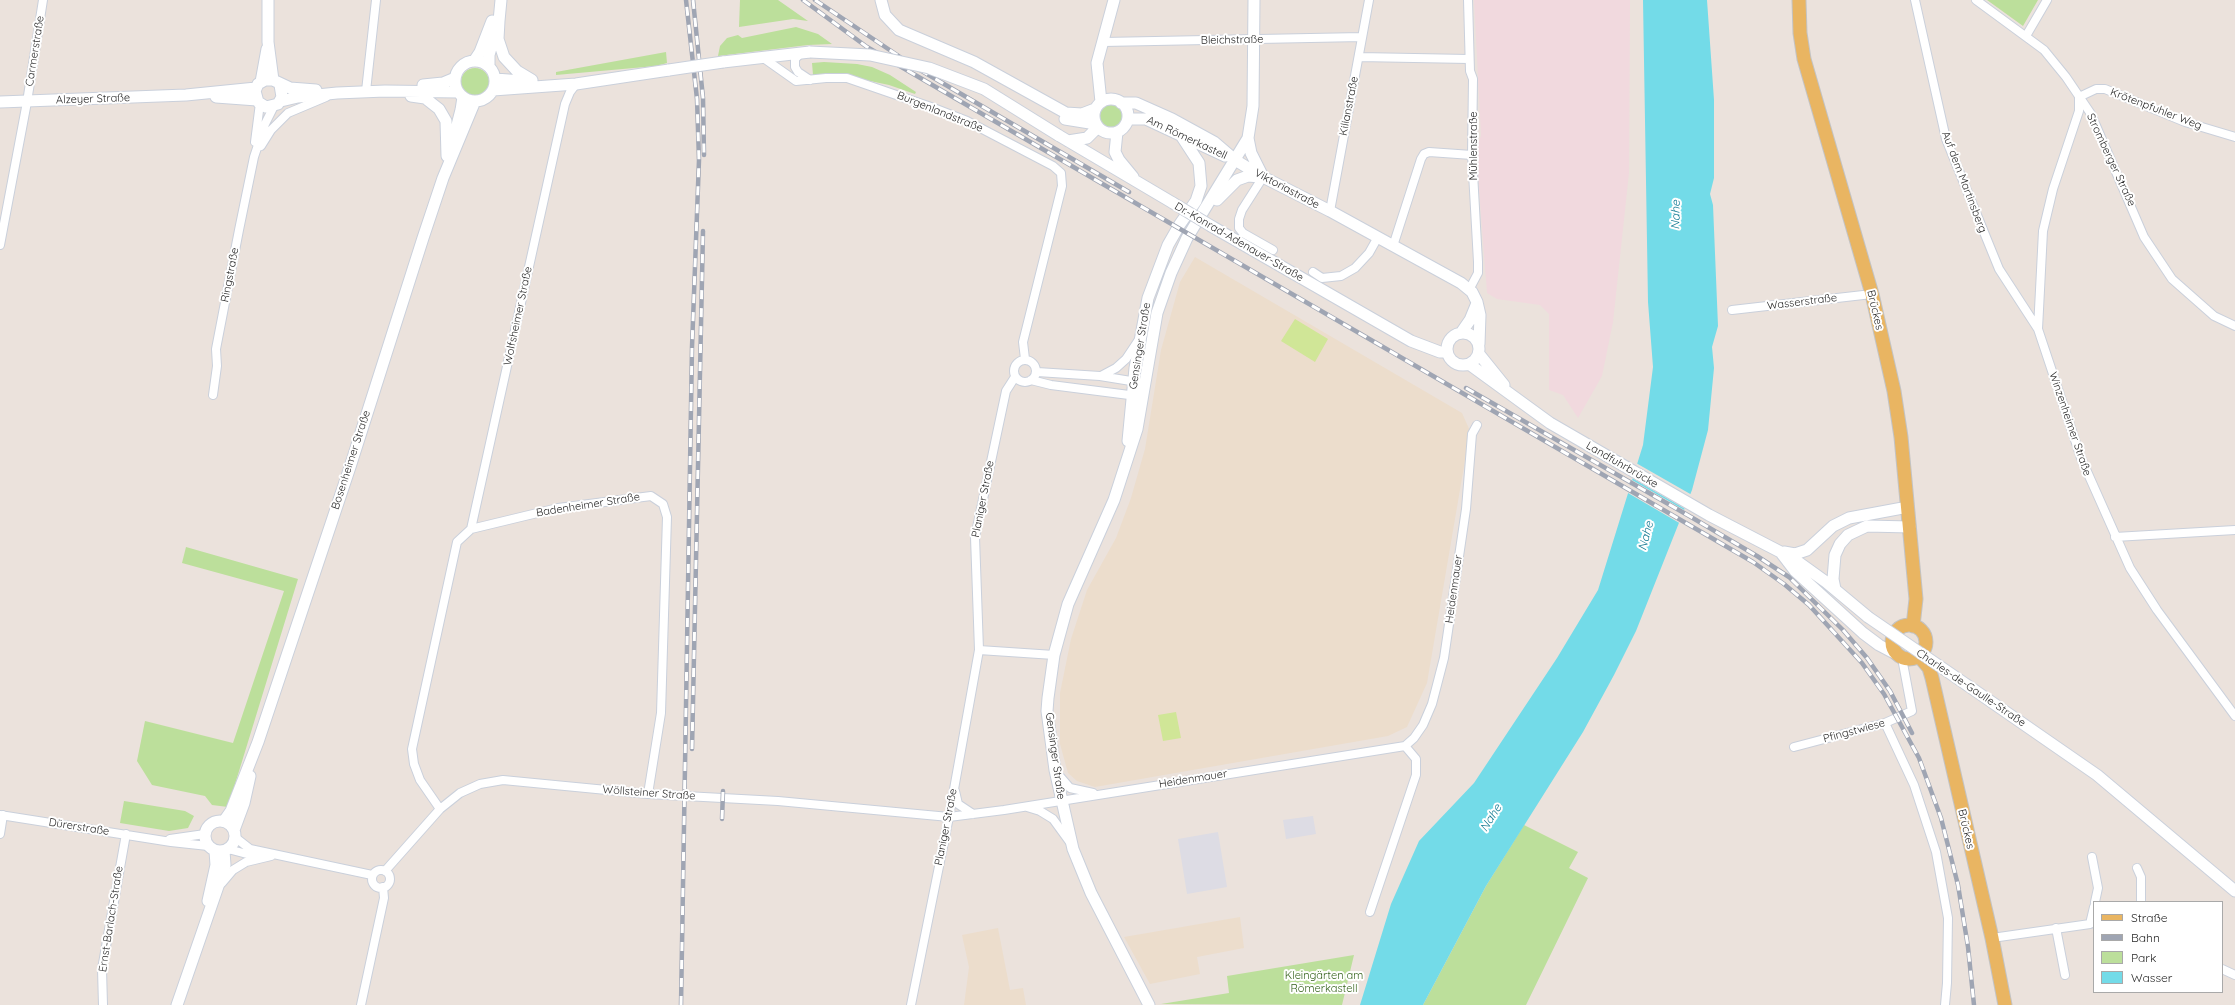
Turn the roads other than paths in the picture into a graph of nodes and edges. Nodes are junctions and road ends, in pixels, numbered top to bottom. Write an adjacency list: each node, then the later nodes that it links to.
1 (43, 0): 45 (street, Carmerstraße)
2 (268, 0): 18 (street)
3 (376, 0): 36 (street)
4 (501, 0): 14 (street); 24 (street)
5 (881, 0): 42 (street, Am Römerkastell)
6 (1114, 0): 19 (street)
7 (1254, 0): 17 (street)
8 (1369, 0): 16 (street, Kilianstraße)
9 (1468, 0): 23 (street, Mühlenstraße)
10 (1800, 0): 73 (main road, Brückes)
11 (1915, 0): 77 (street, Auf dem Martinsberg)
12 (1976, 0): 15 (street, Stromberger Straße)
13 (2047, 0): 15 (street)
14 (499, 21): 25 (street); 30 (street)
15 (2026, 36): 41 (street, Stromberger Straße)
16 (1362, 37): 17 (street, Bleichstraße); 22 (street, Kilianstraße)
17 (1255, 40): 19 (street, Bleichstraße); 57 (street)
18 (268, 42): 31 (street); 33 (street)
19 (1103, 42): 50 (street)
20 (806, 52): 21 (street, Dr.-Konrad-Adenauer-Straße); 29 (street); 56 (street, Dr.-Konrad-Adenauer-Straße, bridge)
21 (762, 56): 26 (street, Dr.-Konrad-Adenauer-Straße, bridge); 29 (street, Burgenlandstraße)
22 (1358, 57): 23 (street); 65 (street, Kilianstraße)
23 (1469, 59): 58 (street, Mühlenstraße)
24 (474, 61): 25 (street); 27 (street)
25 (488, 66): 28 (street)
26 (619, 76): 30 (street); 32 (street)
27 (454, 78): 37 (street, Alzeyer Straße); 40 (street)
28 (495, 79): 30 (street); 35 (street)
29 (810, 80): 82 (street, Burgenlandstraße)
30 (534, 81)
31 (277, 82): 33 (street, Alzeyer Straße); 38 (street, Alzeyer Straße); 47 (street)
32 (576, 84): 34 (street); 49 (street, Wolfsheimer Straße)
33 (259, 85): 39 (street, Alzeyer Straße); 46 (street)
34 (557, 85): 35 (street); 49 (street)
35 (493, 90): 43 (street)
36 (366, 91): 37 (street, Alzeyer Straße); 38 (street, Alzeyer Straße)
37 (385, 91): 40 (street, Alzeyer Straße); 59 (street)
38 (337, 92): 47 (street, Alzeyer Straße); 60 (street)
39 (186, 95): 45 (street, Alzeyer Straße); 46 (street, Alzeyer Straße)
40 (460, 95): 43 (street); 59 (street, Bosenheimer Straße)
41 (2079, 97): 55 (street, Krötenpfuhler Weg); 76 (street, Stromberger Straße); 77 (street, Winzenheimer Straße)
42 (1038, 98): 50 (street, Am Römerkastell); 52 (street, Am Römerkastell)
43 (475, 101): 63 (street, Bosenheimer Straße)
44 (0, 102): 45 (street, Alzeyer Straße)
45 (27, 102): 68 (street, Carmerstraße)
46 (258, 102): 47 (street, Alzeyer Straße); 60 (street, Ringstraße)
47 (277, 103): 60 (street, Ringstraße)
48 (1121, 103): 50 (street, Am Römerkastell); 51 (street); 61 (street, Am Römerkastell)
49 (565, 104): 97 (street, Wolfsheimer Straße)
50 (1098, 106): 52 (street)
51 (1128, 119): 53 (street); 54 (street, Am Römerkastell)
52 (1097, 125): 53 (street, Am Römerkastell); 56 (street)
53 (1117, 132): 64 (street)
54 (1182, 137): 61 (street, Am Römerkastell); 79 (street, Gensinger Straße)
55 (2235, 137)
56 (1063, 138): 64 (street, Dr.-Konrad-Adenauer-Straße)
57 (1248, 138): 61 (street); 62 (street)
58 (1472, 155): 69 (street); 72 (street, Mühlenstraße)
59 (447, 156): 63 (street, Bosenheimer Straße)
60 (254, 157): 90 (street, Ringstraße)
61 (1235, 160): 62 (street, Viktoriastraße); 66 (street, Gensinger Straße)
62 (1263, 177): 65 (street, Viktoriastraße); 66 (street); 70 (street)
63 (444, 178): 109 (street, Bosenheimer Straße)
64 (1138, 184): 80 (street, Dr.-Konrad-Adenauer-Straße, bridge)
65 (1330, 211): 67 (street, Viktoriastraße)
66 (1198, 220): 89 (street, Gensinger Straße)
67 (1378, 237): 69 (street, Viktoriastraße); 71 (street)
68 (0, 245)
69 (1393, 246): 72 (street, Viktoriastraße)
70 (1273, 250)
71 (1313, 272)
72 (1469, 290): 74 (street, Viktoriastraße)
73 (1872, 294): 75 (street, Wasserstraße); 95 (main road, Brückes)
74 (1477, 302): 78 (street); 81 (street, Viktoriastraße)
75 (1732, 310)
76 (2235, 326)
77 (2038, 329): 99 (street, Winzenheimer Straße)
78 (1461, 333): 80 (street); 81 (street)
79 (1139, 340): 85 (street); 88 (street, Gensinger Straße)
80 (1448, 347): 83 (street)
81 (1479, 349): 83 (street); 92 (street)
82 (1025, 359): 84 (street); 86 (street, Planiger Straße)
83 (1469, 364): 92 (street)
84 (1037, 372): 85 (street); 87 (street)
85 (1100, 376): 88 (street)
86 (1016, 377): 87 (street); 103 (street, Planiger Straße)
87 (1032, 380): 91 (street)
88 (1133, 381): 89 (street); 91 (street, Gensinger Straße)
89 (1144, 384): 91 (street, Gensinger Straße)
90 (213, 395)
91 (1137, 396): 104 (street, Gensinger Straße)
92 (1521, 403): 94 (street, Landfuhrbrücke)
93 (1477, 425): 110 (street, Heidenmauer)
94 (1694, 506): 100 (street, Charles-de-Gaulle-Straße)
95 (1908, 507): 96 (main road, Brückes); 100 (street)
96 (1910, 527): 101 (street); 102 (main road, Brückes)
97 (471, 529): 114 (street, Badenheimer Straße); 118 (street)
98 (2235, 530): 99 (street)
99 (2114, 537): 107 (street, Winzenheimer Straße)
100 (1780, 552): 101 (street, Charles-de-Gaulle-Straße); 105 (street)
101 (1835, 589): 138 (street, Charles-de-Gaulle-Straße, bridge)
102 (1913, 626): 105 (main road); 106 (main road)
103 (979, 650): 104 (street); 113 (street, Planiger Straße)
104 (1054, 655): 112 (street, Gensinger Straße)
105 (1899, 656): 106 (main road); 108 (street, Pfingstwiese)
106 (1918, 656): 145 (main road, Brückes)
107 (2235, 716)
108 (1885, 723): 111 (street, Pfingstwiese); 154 (street)
109 (258, 742): 122 (street, Bosenheimer Straße); 126 (street, Bosenheimer Straße)
110 (1405, 746): 115 (street, Heidenmauer); 142 (street)
111 (1794, 747)
112 (1055, 770): 115 (street, Heidenmauer); 116 (street, Gensinger Straße)
113 (954, 779): 119 (street); 121 (street, Planiger Straße)
114 (648, 794): 118 (street, Wöllsteiner Straße); 121 (street, Wöllsteiner Straße)
115 (1100, 794): 116 (street, Heidenmauer)
116 (1061, 801): 117 (street, Heidenmauer); 129 (street, Gensinger Straße)
117 (1024, 807): 119 (street, Heidenmauer); 129 (street)
118 (440, 809): 134 (street, Wöllsteiner Straße)
119 (973, 814): 121 (street, Heidenmauer)
120 (2, 815): 123 (street); 124 (street, Dürerstraße)
121 (949, 817): 152 (street, Planiger Straße)
122 (224, 821): 125 (street); 126 (street)
123 (0, 834)
124 (126, 834): 127 (street, Dürerstraße); 149 (street, Ernst-Barlach-Straße)
125 (205, 834): 127 (street, Dürerstraße); 128 (street)
126 (235, 834): 128 (street, Bosenheimer Straße); 130 (street)
127 (157, 840): 128 (street, Dürerstraße)
128 (219, 849): 131 (street); 137 (street); 144 (street)
129 (1073, 849): 153 (street, Gensinger Straße)
130 (273, 855): 131 (street); 135 (street)
131 (260, 857): 137 (street)
132 (2092, 857): 139 (street)
133 (2137, 868): 140 (street)
134 (385, 871): 135 (street); 136 (street)
135 (372, 875): 136 (street)
136 (383, 887): 151 (street)
137 (219, 888): 144 (street)
138 (2235, 891)
139 (2095, 901)
140 (2141, 901)
141 (2093, 911): 143 (street)
142 (1370, 912)
143 (2056, 928): 145 (street); 147 (street)
144 (201, 933): 150 (street)
145 (1992, 938): 155 (main road, Brückes)
146 (2223, 969): 148 (street)
147 (2065, 975)
148 (2235, 975)
149 (102, 1005)
150 (177, 1005)
151 (361, 1005)
152 (911, 1005)
153 (1149, 1005)
154 (1945, 1005)
155 (2004, 1005)

